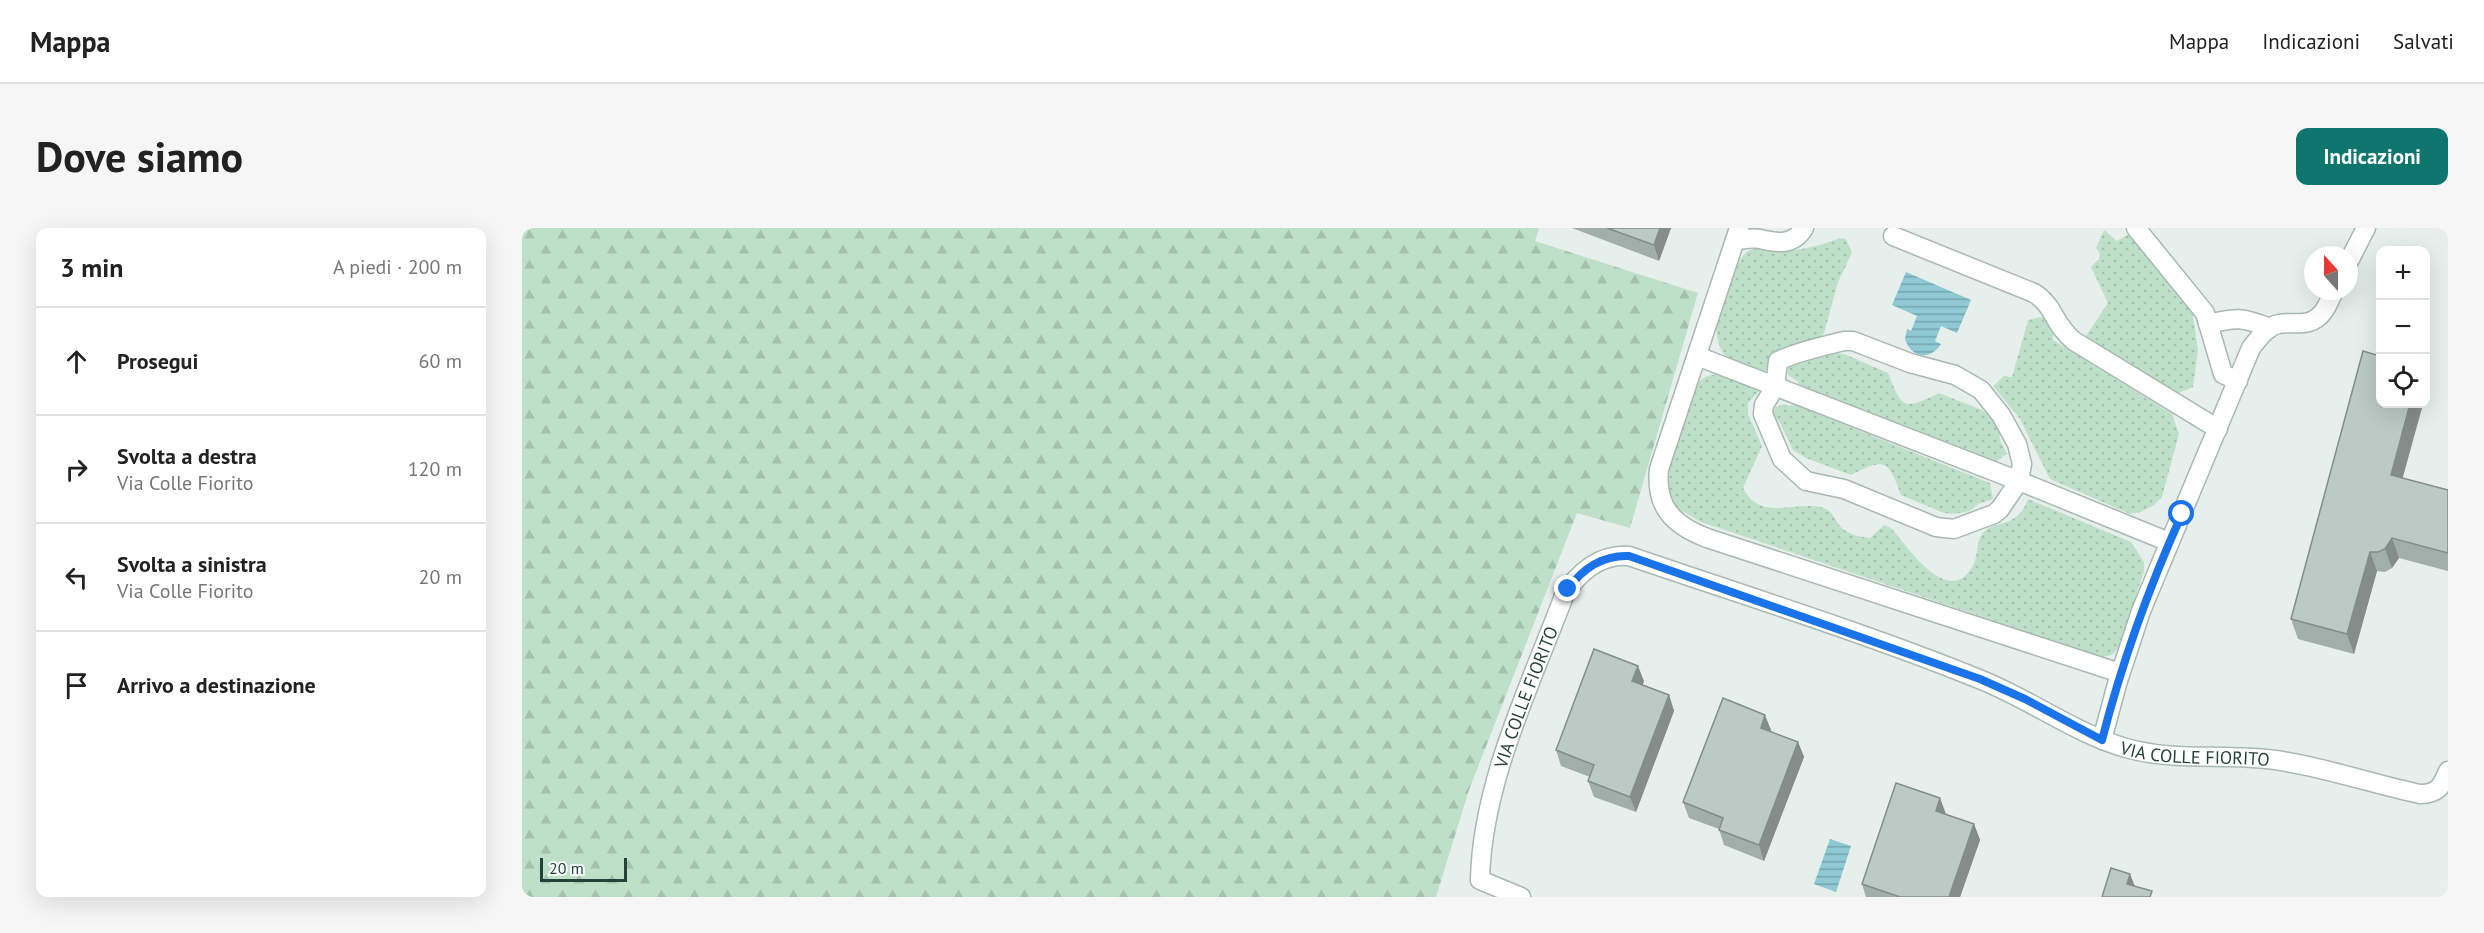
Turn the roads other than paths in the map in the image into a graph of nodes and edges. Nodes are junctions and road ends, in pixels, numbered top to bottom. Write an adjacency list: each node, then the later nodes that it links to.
1 (1804, 228): 4 (street)
2 (2136, 228): 8 (street)
3 (2366, 228): 6 (street)
4 (1737, 234): 10 (street)
5 (1893, 236): 13 (street)
6 (2357, 246)
7 (2329, 300): 9 (street)
8 (2208, 324): 9 (street); 11 (street)
9 (2270, 328): 11 (street)
10 (1697, 356): 12 (street); 16 (street)
11 (2238, 381): 13 (street)
12 (1775, 387): 14 (street); 14 (street); 14 (street)
13 (2218, 429): 15 (street)
14 (2019, 481): 15 (street)
15 (2169, 542): 16 (street)
16 (2120, 673): 17 (street)
17 (2102, 740): 18 (street, VIA COLLE FIORITO); 19 (street, VIA COLLE FIORITO)
18 (2448, 771)
19 (1479, 888): 20 (street, VIA COLLE FIORITO)
20 (1521, 897)

